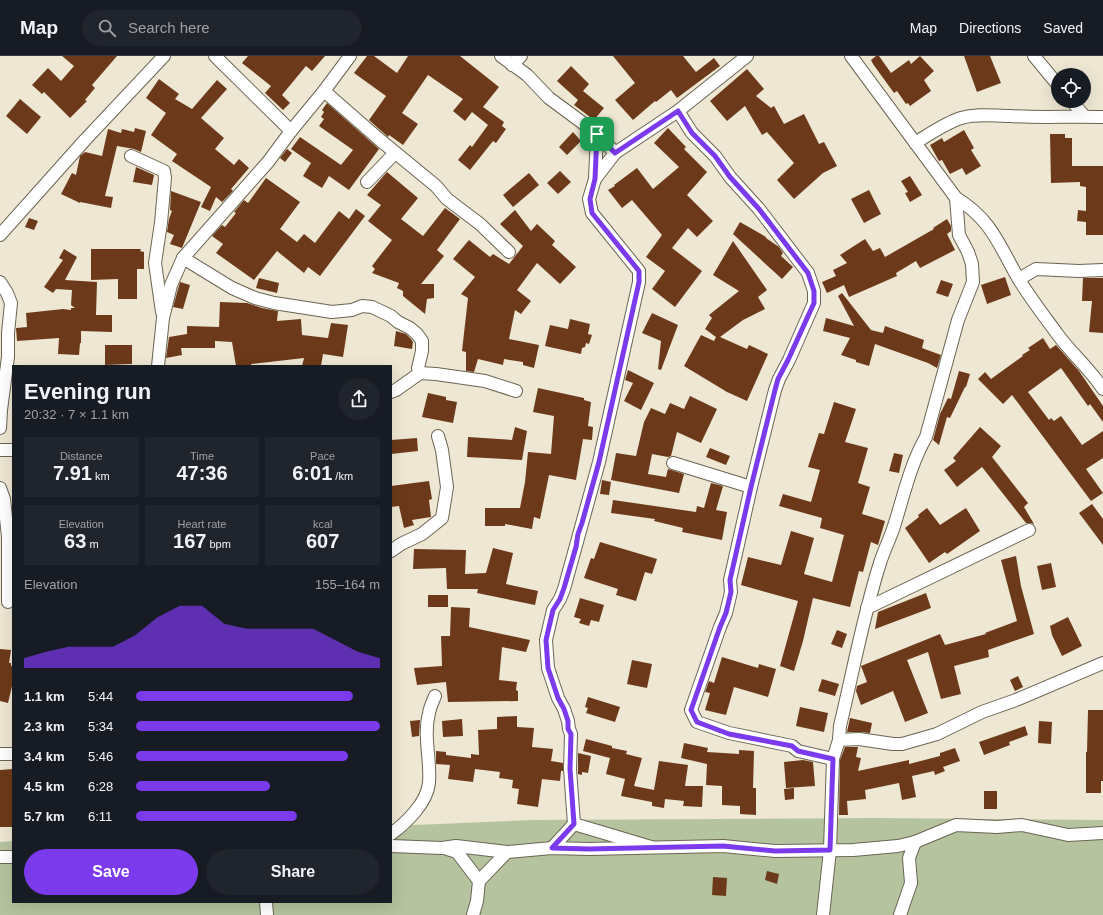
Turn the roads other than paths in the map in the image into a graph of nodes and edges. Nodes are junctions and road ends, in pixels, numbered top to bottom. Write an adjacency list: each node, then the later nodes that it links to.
1 (164, 56): 24 (street)
2 (215, 56): 15 (street)
3 (350, 56): 10 (street)
4 (501, 56): 8 (street)
5 (747, 56): 12 (street)
6 (851, 56): 17 (street)
7 (1034, 56): 9 (street)
8 (516, 60): 16 (street)
9 (1051, 76)
10 (324, 91): 15 (street); 18 (street)
11 (1078, 108): 13 (street)
12 (678, 111): 19 (street); 41 (street)
13 (1084, 116): 14 (street); 17 (street)
14 (1103, 116)
15 (291, 131): 26 (street)
16 (597, 134): 19 (street); 21 (street)
17 (915, 143): 23 (street)
18 (395, 153): 22 (street); 25 (street)
19 (615, 153): 21 (street)
20 (131, 156): 30 (street)
21 (595, 179): 53 (street)
22 (367, 182)
23 (956, 198): 28 (street); 46 (street)
24 (0, 235)
25 (509, 252)
26 (183, 258): 30 (street); 32 (street)
27 (1103, 270): 28 (street)
28 (1019, 279): 33 (street)
29 (0, 282): 36 (street)
30 (163, 318): 31 (street)
31 (158, 365)
32 (420, 373): 34 (street); 35 (street)
33 (1103, 389)
34 (516, 391)
35 (392, 392)
36 (0, 428)
37 (438, 436): 44 (street)
38 (0, 450): 39 (street)
39 (12, 450)
40 (672, 463): 41 (street)
41 (751, 487): 52 (street)
42 (0, 488): 45 (street)
43 (1029, 530): 46 (street)
44 (392, 550)
45 (7, 602)
46 (867, 608): 49 (street)
47 (1103, 663): 49 (street)
48 (435, 696): 54 (street)
49 (839, 740): 52 (street)
50 (0, 754): 51 (street)
51 (12, 754)
52 (833, 759): 62 (street)
53 (574, 824): 59 (street); 61 (street)
54 (392, 833)
55 (1103, 833): 56 (street)
56 (915, 842): 58 (street); 66 (street)
57 (392, 846): 60 (street)
58 (898, 846): 62 (street); 66 (street)
59 (651, 847): 61 (street); 62 (street)
60 (442, 848): 63 (street); 67 (street)
61 (552, 848): 63 (street)
62 (830, 850): 71 (street)
63 (506, 852): 67 (street)
64 (0, 857): 65 (street)
65 (12, 857)
66 (909, 858): 72 (street)
67 (479, 881): 70 (street)
68 (266, 903): 69 (street)
69 (267, 915)
70 (472, 915)
71 (823, 915)
72 (900, 915)

